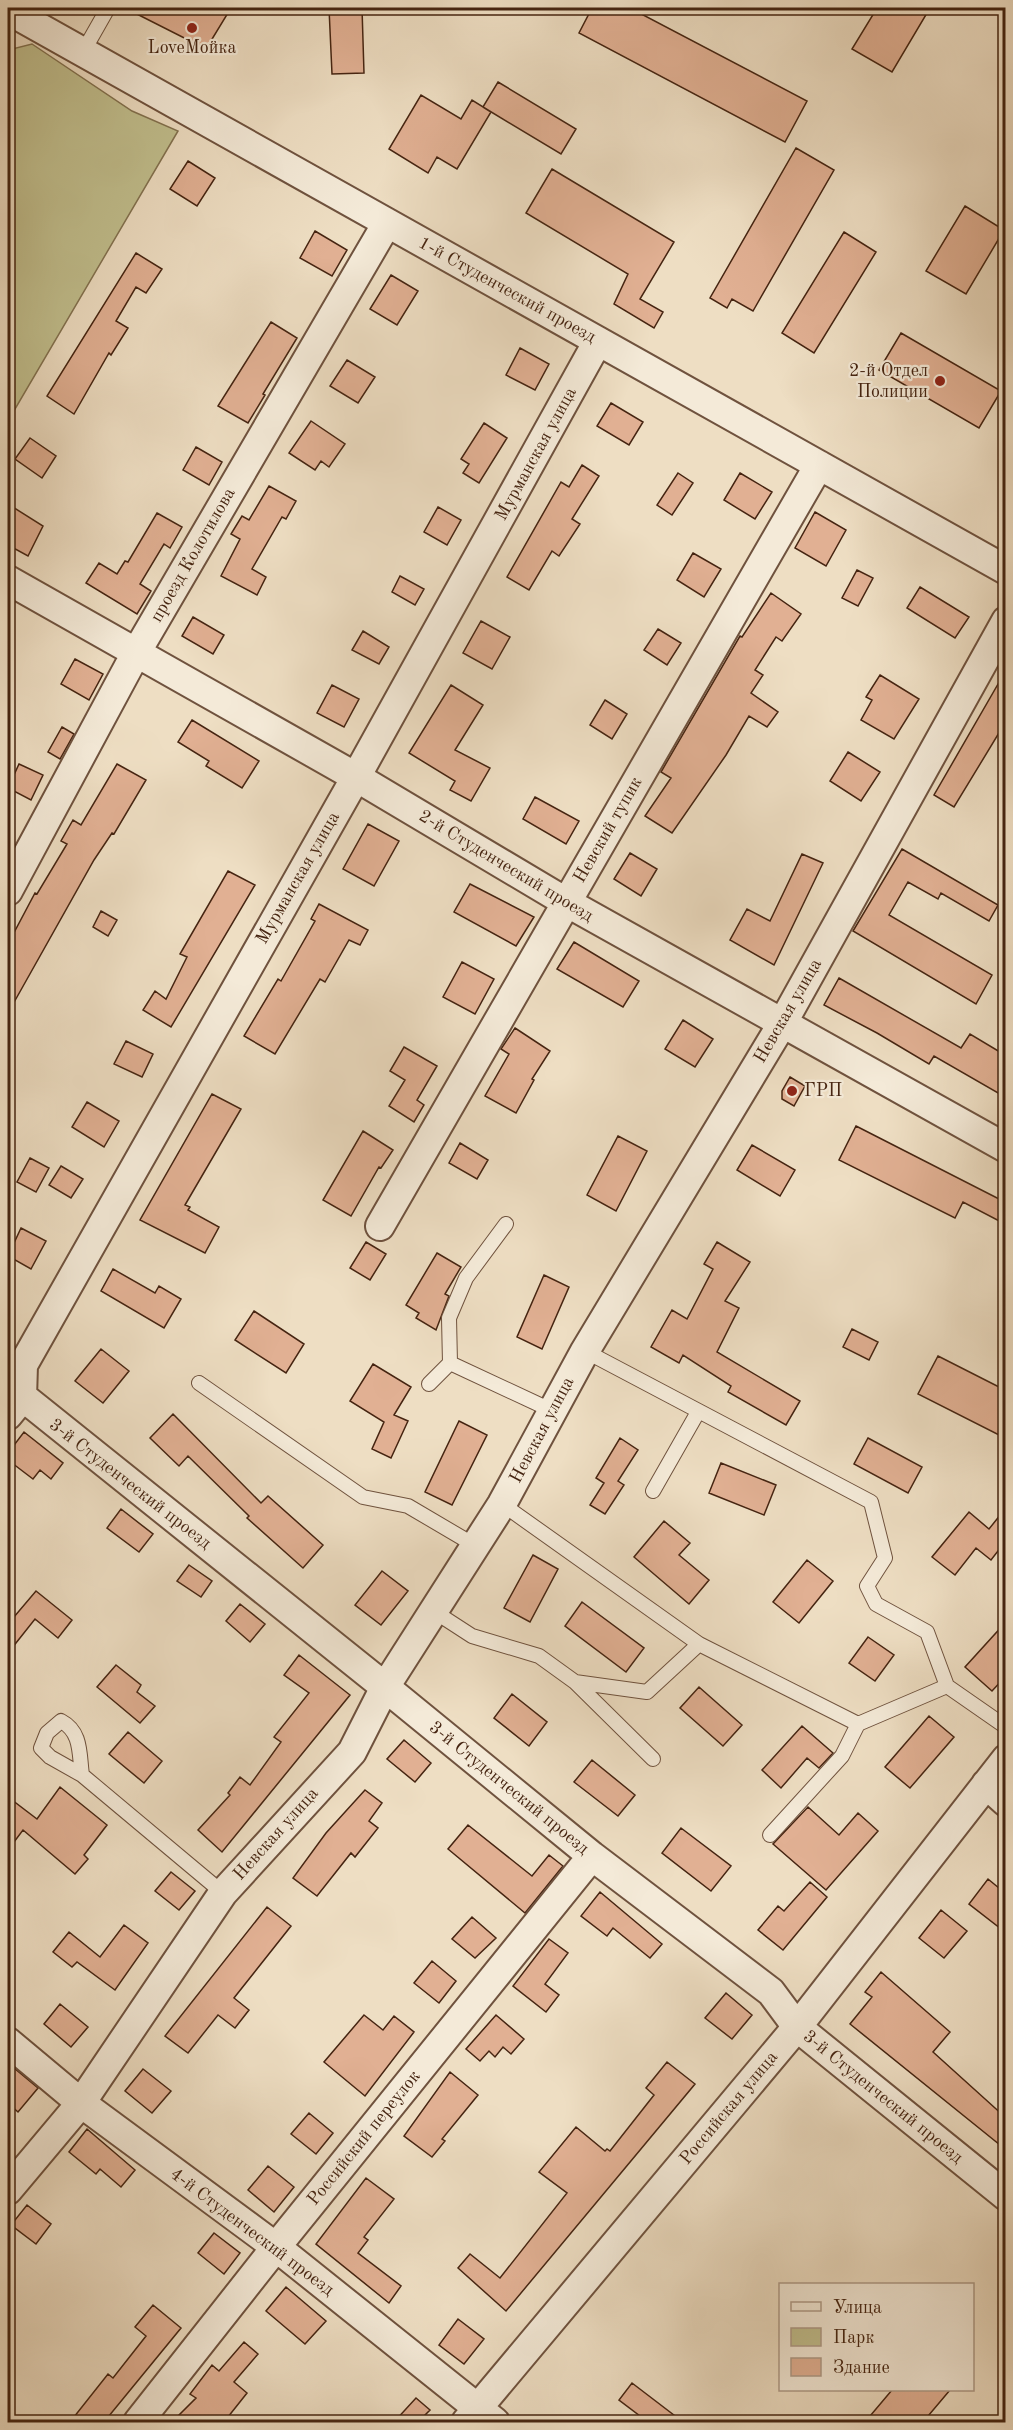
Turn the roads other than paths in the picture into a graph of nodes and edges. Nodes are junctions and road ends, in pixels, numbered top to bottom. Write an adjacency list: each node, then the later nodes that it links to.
1 (108, 8): 3 (lane)
2 (8, 10): 3 (street, 1-й Студенческий проезд)
3 (83, 52): 4 (street, 1-й Студенческий проезд)
4 (387, 223): 5 (street, 1-й Студенческий проезд); 10 (street, проезд Колотилова)
5 (598, 341): 6 (street, 1-й Студенческий проезд); 11 (street, Мурманская улица)
6 (819, 465): 7 (street, 1-й Студенческий проезд); 13 (street, Невский тупик)
7 (1005, 570)
8 (8, 580): 10 (street, 2-й Студенческий проезд)
9 (1005, 621): 14 (street, Невская улица)
10 (136, 653): 11 (street, 2-й Студенческий проезд); 12 (street, проезд Колотилова)
11 (356, 777): 13 (street, 2-й Студенческий проезд); 22 (street, Мурманская улица)
12 (8, 891)
13 (566, 902): 14 (street, 2-й Студенческий проезд); 17 (street, Невский тупик)
14 (782, 1024): 15 (street, 2-й Студенческий проезд); 18 (street, Невская улица)
15 (1005, 1148)
16 (506, 1224): 19 (lane)
17 (380, 1226)
18 (585, 1351): 23 (street, Невская улица); 24 (lane)
19 (450, 1363): 21 (lane); 23 (lane)
20 (199, 1383): 27 (lane)
21 (429, 1384)
22 (12, 1399): 32 (street, 3-й Студенческий проезд)
23 (553, 1411): 26 (street, Невская улица)
24 (698, 1412): 25 (lane); 31 (lane)
25 (654, 1491)
26 (502, 1504): 27 (street, Невская улица); 29 (lane)
27 (476, 1546): 28 (street, Невская улица)
28 (435, 1611): 30 (lane); 32 (street, Невская улица)
29 (699, 1644): 30 (lane); 33 (lane)
30 (575, 1682): 35 (lane)
31 (947, 1686): 33 (lane); 34 (lane)
32 (386, 1687): 40 (street, 3-й Студенческий проезд); 41 (street, Невская улица)
33 (858, 1724): 39 (lane)
34 (1005, 1727)
35 (653, 1759)
36 (1005, 1759): 38 (street, Российская улица)
37 (82, 1775): 41 (lane)
38 (996, 1793): 42 (street, Российская улица)
39 (770, 1835)
40 (592, 1856): 42 (street, 3-й Студенческий проезд); 47 (street, Российский переулок)
41 (223, 1893): 44 (street, Невская улица)
42 (797, 2027): 46 (street, 3-й Студенческий проезд); 48 (street, Российская улица)
43 (8, 2042): 44 (street, 4-й Студенческий проезд)
44 (81, 2103): 45 (street, Невская улица); 47 (street, 4-й Студенческий проезд)
45 (8, 2190)
46 (1005, 2196)
47 (276, 2247): 48 (street, 4-й Студенческий проезд); 49 (street, Российский переулок)
48 (479, 2418)
49 (138, 2422)

